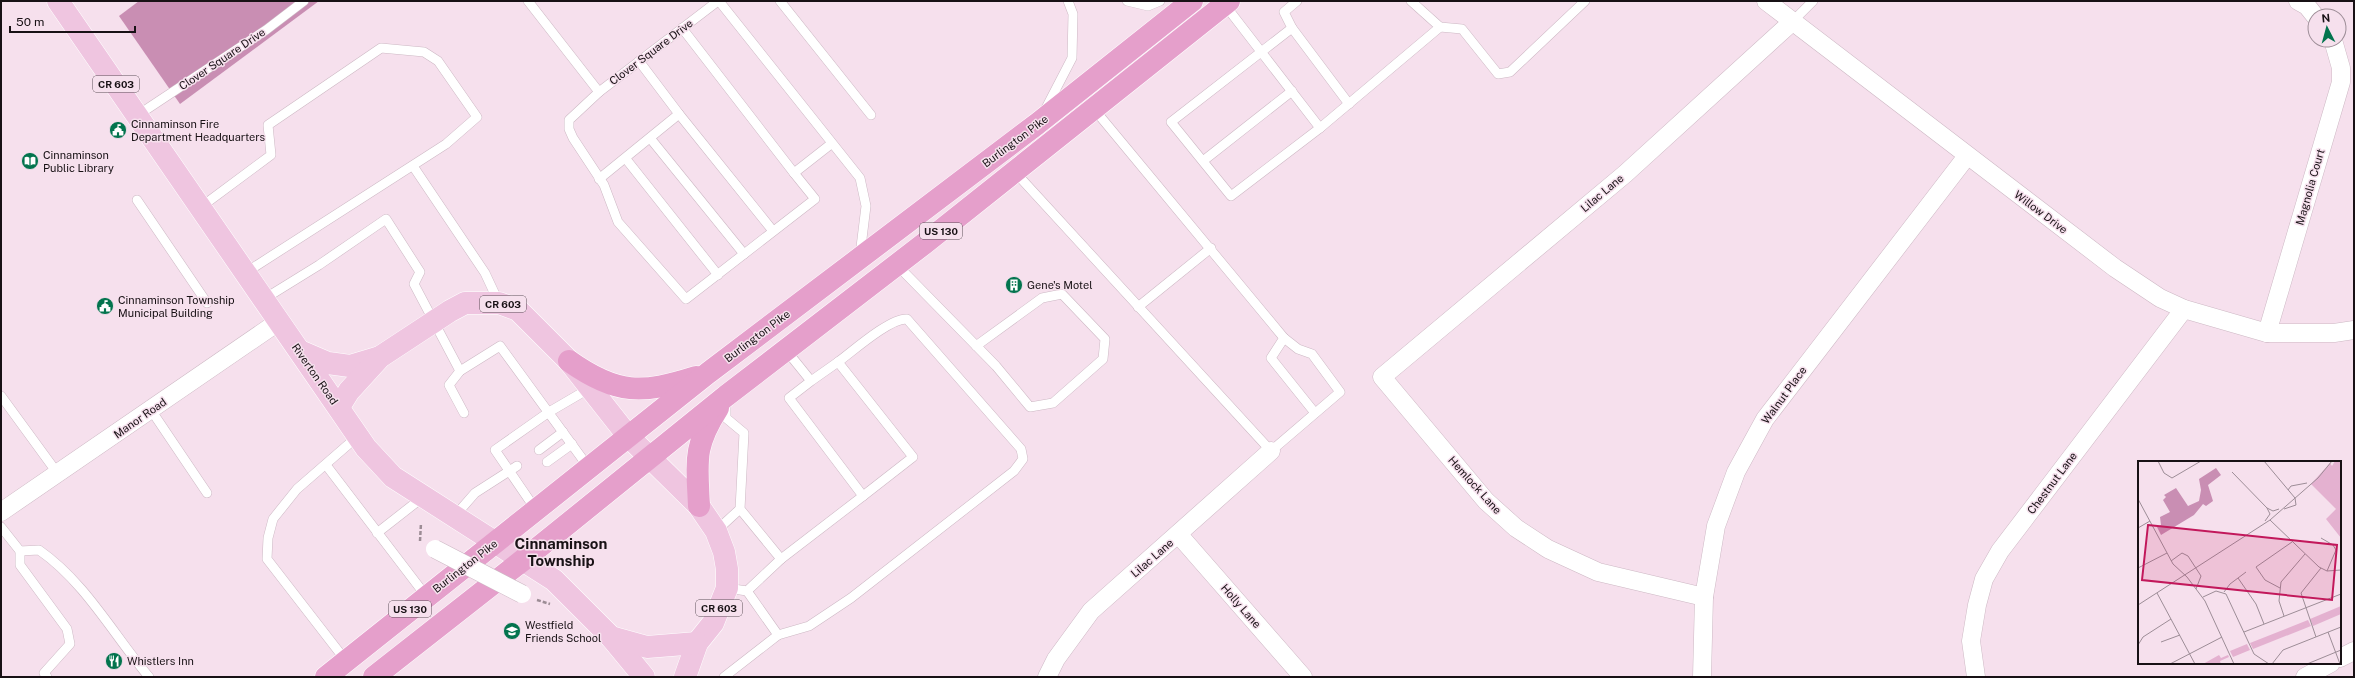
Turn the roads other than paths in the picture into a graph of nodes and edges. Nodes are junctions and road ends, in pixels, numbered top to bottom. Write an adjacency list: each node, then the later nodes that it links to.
1 (58, 1): 31 (main road, Riverton Road / CR 603)
2 (304, 1): 31 (lane, Clover Square Drive)
3 (528, 1): 26 (lane, Clover Square Drive)
4 (718, 1): 20 (lane, Clover Square Drive); 35 (lane)
5 (780, 1): 30 (lane)
6 (1068, 1): 32 (lane)
7 (1127, 1): 8 (lane)
8 (1160, 1)
9 (1192, 1): 32 (highway, Burlington Pike / US 130)
10 (1297, 1): 21 (lane)
11 (1411, 1): 19 (lane)
12 (1585, 1): 19 (lane)
13 (1766, 1): 18 (street, Willow Drive)
14 (1813, 1): 18 (lane, Lilac Lane)
15 (2298, 1): 17 (street)
16 (1227, 3): 23 (lane); 28 (highway, Burlington Pike / US 130)
17 (2309, 8)
18 (1793, 21): 36 (street, Willow Drive); 70 (street, Lilac Lane)
19 (1440, 27): 27 (lane)
20 (682, 28): 24 (lane, Clover Square Drive); 41 (lane)
21 (1292, 28): 23 (lane); 27 (lane)
22 (2335, 48): 60 (street, Magnolia Court)
23 (1261, 51): 25 (lane); 38 (lane)
24 (639, 61): 26 (lane, Clover Square Drive); 29 (lane)
25 (1292, 91): 33 (lane); 38 (lane)
26 (599, 92): 42 (lane)
27 (1348, 104): 33 (lane)
28 (1094, 109): 40 (highway, Burlington Pike / US 130); 46 (lane)
29 (679, 114): 34 (lane); 45 (lane)
30 (871, 114)
31 (138, 115): 44 (main road, Riverton Road / CR 603)
32 (1037, 124): 48 (highway, Burlington Pike / US 130)
33 (1320, 128): 38 (lane)
34 (650, 138): 37 (lane); 47 (lane)
35 (830, 144): 41 (lane); 48 (lane)
36 (1967, 156): 56 (street, Willow Drive); 114 (street, Walnut Place)
37 (626, 159): 42 (lane); 51 (lane)
38 (1203, 161)
39 (412, 166): 44 (lane); 50 (lane); 54 (lane)
40 (1015, 172): 49 (highway, Burlington Pike / US 130); 55 (lane)
41 (794, 173): 45 (lane)
42 (599, 179): 51 (lane)
43 (137, 200): 53 (lane)
44 (201, 207): 50 (main road, Riverton Road / CR 603)
45 (773, 231): 47 (lane)
46 (1211, 248): 55 (lane); 61 (lane)
47 (744, 254): 51 (lane)
48 (859, 259): 69 (highway, Burlington Pike / US 130)
49 (897, 265): 62 (lane); 63 (highway, Burlington Pike / US 130)
50 (246, 273): 52 (main road, Riverton Road / CR 603)
51 (718, 275)
52 (264, 299): 57 (lane); 58 (main road, Riverton Road / CR 603)
53 (207, 302)
54 (499, 303): 57 (main road, CR 603); 66 (main road, CR 603)
55 (1138, 307): 85 (lane)
56 (2184, 309): 60 (street, Willow Drive); 132 (street, Chestnut Lane)
57 (435, 320): 65 (main road, CR 603); 68 (lane)
58 (278, 322): 64 (main road, Riverton Road / CR 603); 76 (street, Manor Road)
59 (2354, 330): 60 (street, Willow Drive)
60 (2267, 333)
61 (1284, 338): 79 (lane); 79 (lane)
62 (976, 346): 62 (lane)
63 (786, 350): 71 (lane); 74 (highway, Burlington Pike / US 130)
64 (300, 351): 65 (main road, CR 603); 75 (main road, Riverton Road / CR 603)
65 (380, 357): 75 (main road)
66 (569, 361): 69 (highway); 72 (main road, CR 603)
67 (838, 362): 71 (lane); 95 (lane); 115 (lane)
68 (460, 371): 77 (lane); 78 (lane)
69 (708, 374): 82 (highway, Burlington Pike / US 130)
70 (1382, 377): 114 (street, Hemlock Lane)
71 (812, 380): 95 (lane)
72 (590, 388): 77 (lane); 82 (main road, CR 603)
73 (1, 396): 91 (lane)
74 (726, 396): 86 (highway, Burlington Pike / US 130); 97 (highway); 98 (lane)
75 (338, 407): 81 (main road, Riverton Road / CR 603)
76 (151, 410): 91 (street, Manor Road); 94 (lane)
77 (549, 412): 80 (lane); 89 (lane)
78 (464, 413)
79 (1315, 413): 85 (lane)
80 (563, 432): 83 (lane); 84 (lane)
81 (358, 436): 88 (lane); 96 (main road, Riverton Road / CR 603)
82 (628, 436): 86 (main road, CR 603); 90 (highway, Burlington Pike / US 130)
83 (572, 444): 87 (lane); 90 (lane)
84 (539, 450)
85 (1271, 451): 105 (street, Lilac Lane)
86 (649, 457): 97 (main road, CR 603); 110 (highway, Burlington Pike / US 130)
87 (547, 462)
88 (326, 464): 104 (lane); 120 (lane)
89 (514, 468): 93 (lane); 101 (lane)
90 (589, 468): 99 (highway, Burlington Pike / US 130)
91 (58, 474): 100 (street, Manor Road)
92 (526, 477): 93 (lane)
93 (518, 483): 99 (lane)
94 (207, 493)
95 (863, 496): 109 (lane)
96 (424, 497): 101 (main road, Riverton Road / CR 603); 104 (lane)
97 (699, 506): 103 (main road, CR 603)
98 (740, 509): 103 (lane); 109 (lane)
99 (536, 510): 106 (highway, Burlington Pike / US 130)
100 (1, 512)
101 (454, 517): 106 (main road, Riverton Road / CR 603)
102 (1, 527): 108 (lane)
103 (716, 531): 111 (main road, CR 603)
104 (377, 533): 113 (lane)
105 (1179, 535): 129 (street, Lilac Lane); 130 (street, Holly Lane)
106 (494, 543): 110 (main road, Riverton Road / CR 603); 113 (highway, Burlington Pike / US 130)
107 (435, 549): 112 (street, bridge)
108 (20, 551): 122 (lane); 123 (lane)
109 (781, 559): 111 (lane)
110 (523, 560): 116 (main road, Riverton Road / CR 603); 125 (highway, Burlington Pike / US 130)
111 (737, 589): 115 (lane); 117 (main road, CR 603)
112 (522, 594)
113 (426, 596): 120 (highway, Burlington Pike / US 130)
114 (1704, 597): 131 (street, Walnut Place)
115 (778, 635): 128 (lane)
116 (611, 637): 117 (main road); 126 (main road, Riverton Road / CR 603)
117 (697, 643): 127 (main road, CR 603)
118 (2354, 651): 119 (street)
119 (2341, 658)
120 (346, 661): 124 (highway, Burlington Pike / US 130)
121 (2329, 664): 133 (street)
122 (47, 677)
123 (149, 677)
124 (326, 677)
125 (374, 677)
126 (644, 677)
127 (686, 677)
128 (724, 677)
129 (1047, 677)
130 (1303, 677)
131 (1702, 677)
132 (1976, 677)
133 (2305, 677)

